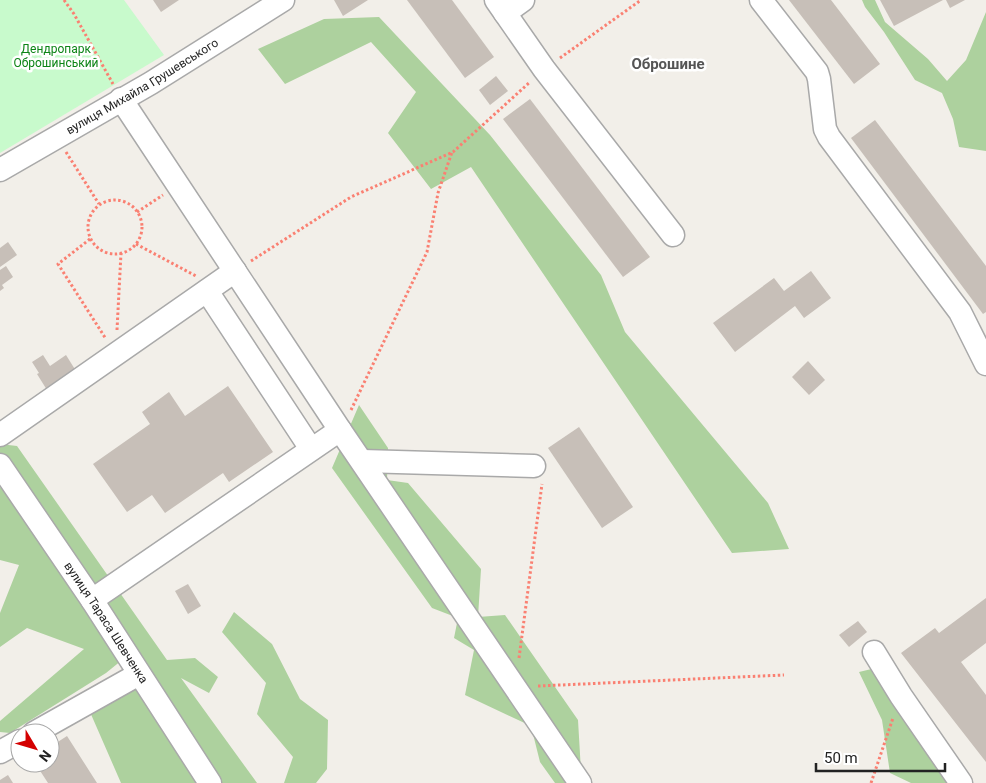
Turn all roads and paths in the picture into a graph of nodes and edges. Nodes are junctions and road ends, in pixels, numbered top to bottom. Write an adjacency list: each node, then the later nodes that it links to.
1 (64, 0): 7 (path)
2 (283, 0): 7 (street, вулиця Михайла Грушевського)
3 (641, 0): 6 (path)
4 (761, 0): 21 (street)
5 (508, 4): 6 (street)
6 (544, 69): 9 (path); 14 (street)
7 (121, 99): 8 (street, вулиця Михайла Грушевського); 11 (street)
8 (57, 137): 10 (street, вулиця Михайла Грушевського); 12 (path)
9 (452, 152): 18 (path); 22 (path)
10 (0, 170)
11 (178, 186): 13 (path); 18 (street)
12 (99, 204): 13 (path); 15 (path)
13 (137, 212): 16 (path)
14 (673, 235)
15 (90, 239): 17 (path); 20 (path)
16 (136, 244): 17 (path); 19 (path)
17 (121, 253): 20 (path)
18 (235, 271): 19 (street); 22 (street)
19 (211, 288): 20 (street); 24 (street)
20 (116, 355): 23 (street)
21 (986, 364)
22 (340, 430): 24 (street); 25 (street)
23 (0, 435)
24 (311, 450): 28 (street)
25 (362, 461): 27 (street); 32 (street)
26 (0, 465): 28 (street, вулиця Тараса Шевченка)
27 (539, 473): 32 (path)
28 (92, 600): 30 (street, вулиця Тараса Шевченка)
29 (874, 652): 33 (street)
30 (139, 674): 34 (street); 35 (street, вулиця Тараса Шевченка)
31 (784, 675): 32 (path)
32 (515, 687): 36 (street)
33 (901, 696): 37 (path); 38 (street)
34 (52, 723)
35 (210, 783)
36 (580, 783)
37 (871, 783)
38 (961, 783)

